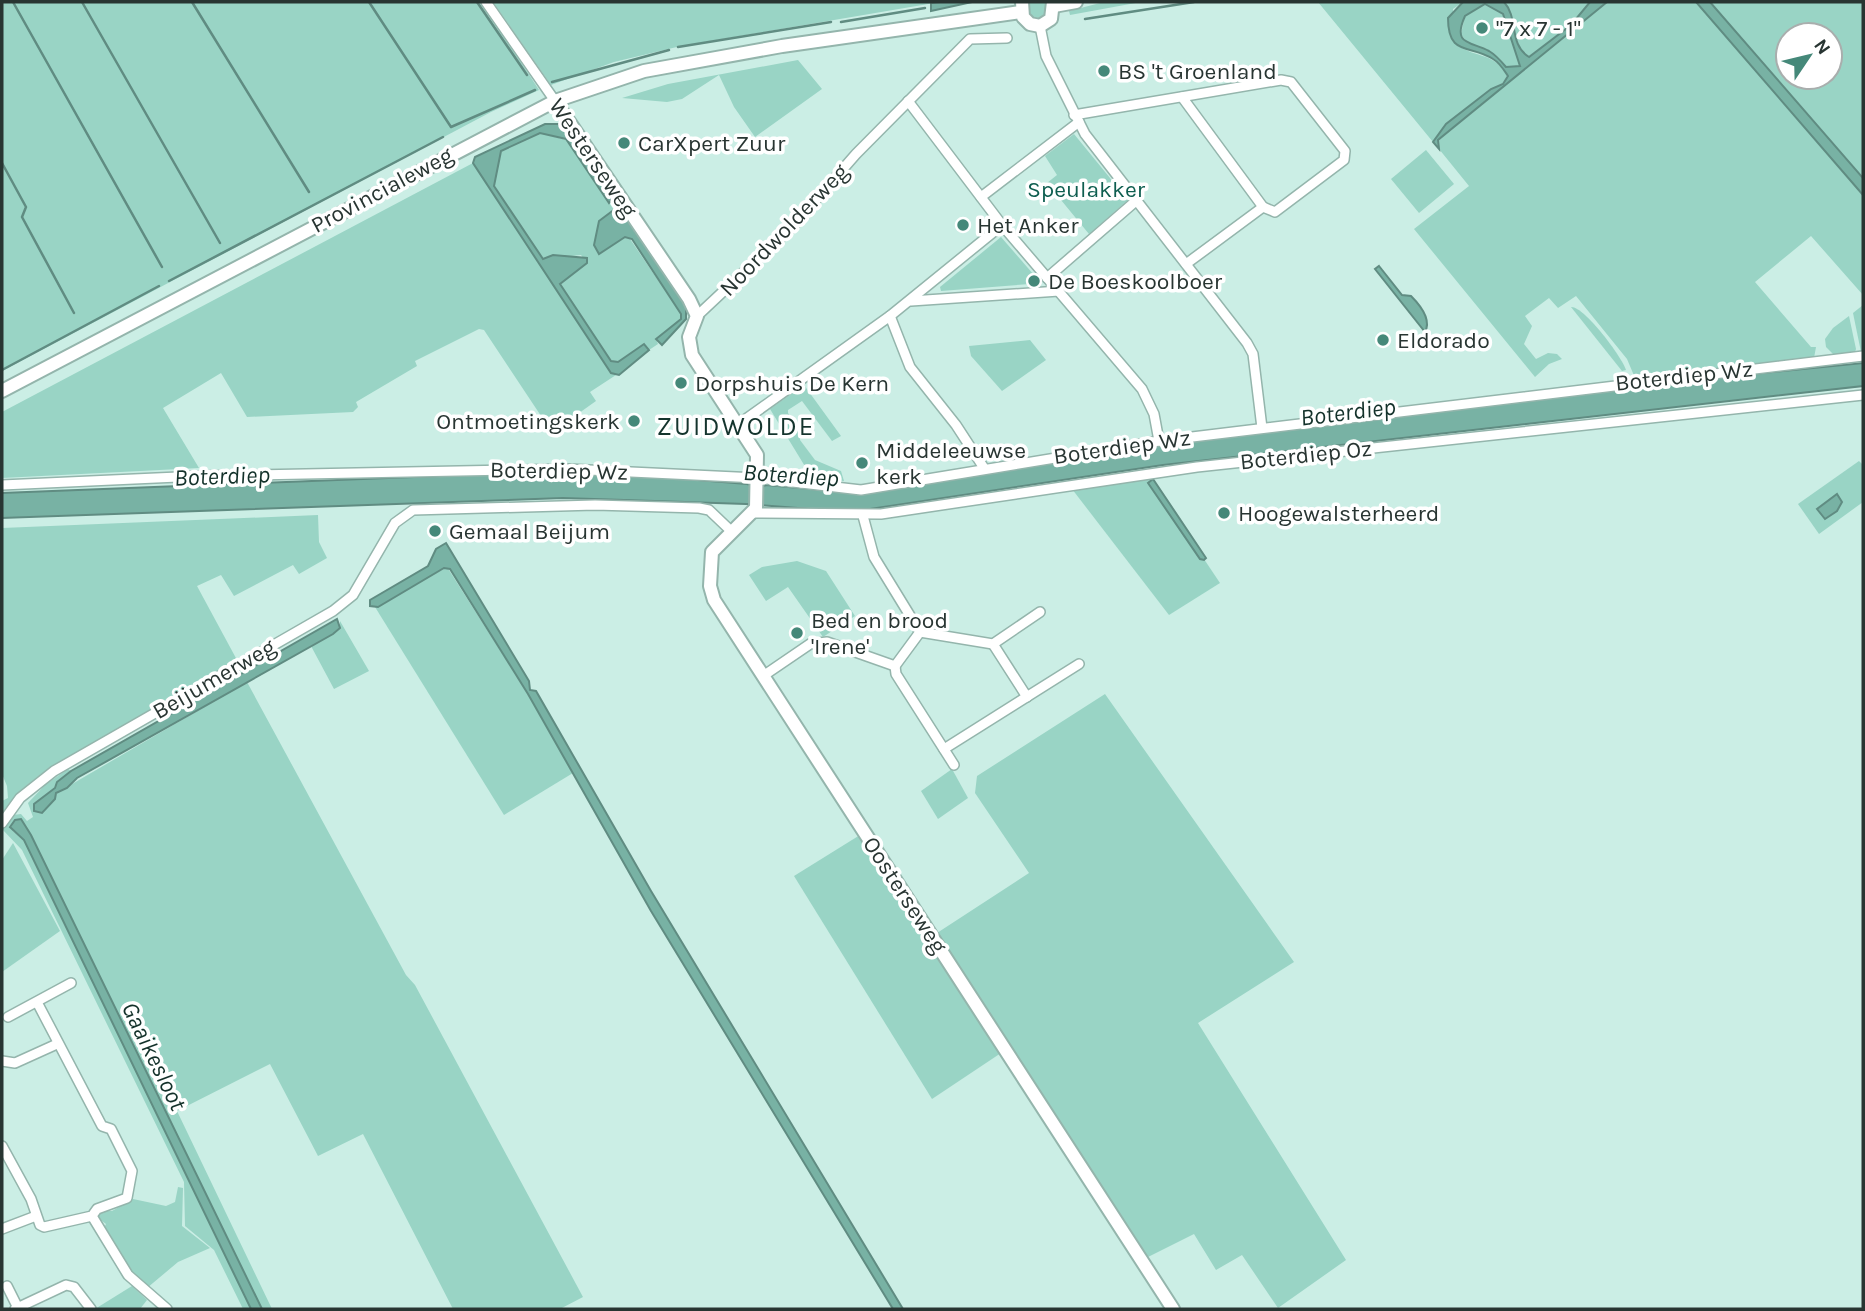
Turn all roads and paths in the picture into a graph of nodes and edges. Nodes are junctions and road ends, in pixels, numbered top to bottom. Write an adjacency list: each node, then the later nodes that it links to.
1 (486, 2): 8 (street, Westerseweg)
2 (1076, 2): 3 (street)
3 (1054, 4): 5 (street)
4 (1022, 7): 5 (street); 8 (street, Provincialeweg)
5 (1040, 26): 10 (street)
6 (1007, 38): 9 (street, Noordwolderweg)
7 (1182, 97): 10 (street); 13 (street); 13 (street)
8 (555, 101): 19 (street, Westerseweg); 22 (street, Provincialeweg)
9 (908, 101): 11 (street); 19 (street, Noordwolderweg)
10 (1077, 119): 11 (street); 12 (street)
11 (981, 197): 14 (street)
12 (1137, 200): 15 (street); 16 (street)
13 (1263, 207): 15 (street)
14 (1002, 225): 16 (street); 18 (street)
15 (1186, 264): 25 (street)
16 (1047, 278): 17 (street)
17 (1059, 291): 18 (street); 26 (street)
18 (909, 301): 20 (street)
19 (697, 316): 24 (street)
20 (890, 316): 24 (street); 27 (street)
21 (1863, 356): 25 (street, Boterdiep Wz)
22 (2, 391)
23 (1863, 395): 31 (street, Boterdiep Oz)
24 (739, 424): 28 (street)
25 (1262, 428): 26 (street, Boterdiep Wz)
26 (1159, 441): 27 (street, Boterdiep Wz)
27 (984, 468): 28 (street, Boterdiep Wz)
28 (757, 480): 29 (street, Boterdiep Wz); 30 (street)
29 (2, 485)
30 (753, 510): 31 (street, Boterdiep Oz); 32 (street, Oosterseweg)
31 (863, 516): 34 (street)
32 (730, 530): 38 (street, Oosterseweg); 42 (street, Beijumerweg)
33 (1040, 612): 35 (street)
34 (920, 632): 35 (street); 37 (street)
35 (993, 644): 39 (street)
36 (1079, 664): 39 (street)
37 (895, 666): 38 (street); 40 (street)
38 (762, 676): 56 (street, Oosterseweg)
39 (1027, 697): 40 (street)
40 (944, 749): 41 (street)
41 (954, 765)
42 (2, 823)
43 (71, 983): 44 (street)
44 (38, 1004): 45 (street); 46 (street)
45 (8, 1017)
46 (57, 1044): 47 (street); 50 (street)
47 (2, 1061)
48 (2, 1146): 49 (street)
49 (36, 1216): 50 (street); 51 (street)
50 (92, 1216): 55 (street)
51 (2, 1230)
52 (7, 1286): 53 (street)
53 (16, 1308): 54 (street)
54 (92, 1309)
55 (167, 1309)
56 (1173, 1309)

